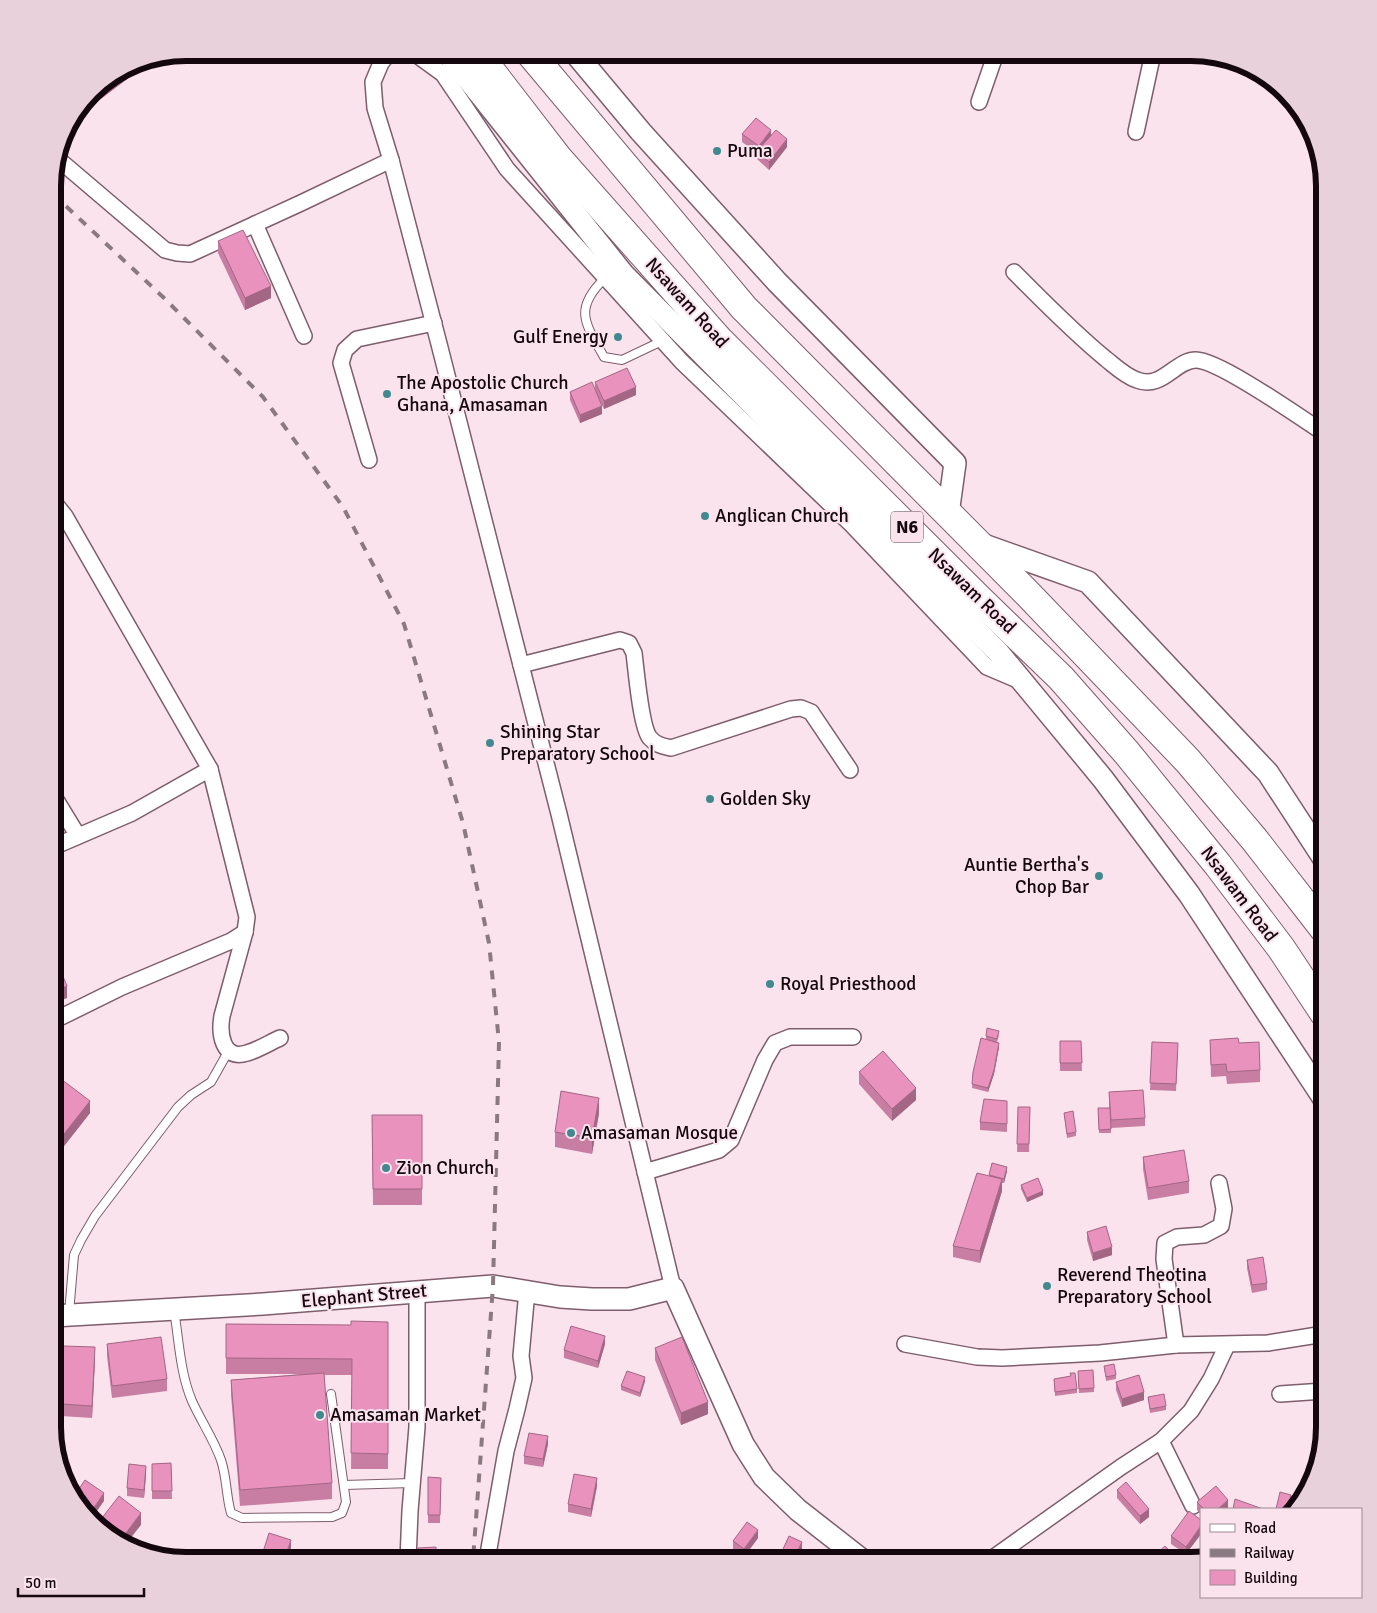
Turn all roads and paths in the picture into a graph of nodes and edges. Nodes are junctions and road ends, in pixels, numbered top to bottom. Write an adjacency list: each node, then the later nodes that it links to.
1 (379, 62): 11 (street)
2 (427, 62): 15 (street)
3 (454, 62): 25 (main road)
4 (484, 62): 34 (highway, Nsawam Road / N6)
5 (538, 62): 22 (highway, Nsawam Road / N6)
6 (583, 62): 22 (main road)
7 (993, 62): 9 (street)
8 (1151, 62): 10 (street)
9 (979, 102)
10 (1136, 132)
11 (391, 160): 13 (street); 16 (street)
12 (64, 164): 13 (street)
13 (255, 224): 17 (street)
14 (1014, 272): 19 (street)
15 (605, 278): 18 (street); 18 (lane)
16 (434, 323): 20 (street); 24 (street)
17 (304, 336)
18 (662, 341): 25 (street)
19 (1316, 428)
20 (369, 460)
21 (62, 512): 26 (street)
22 (948, 514): 23 (highway, Nsawam Road / N6)
23 (977, 542): 31 (main road); 32 (highway, Nsawam Road / N6)
24 (521, 665): 27 (street); 40 (street)
25 (1023, 682): 39 (main road)
26 (210, 769): 29 (street); 33 (street)
27 (850, 770)
28 (61, 809): 29 (street)
29 (78, 836): 30 (street)
30 (61, 843)
31 (1316, 847)
32 (1316, 919)
33 (245, 932): 35 (street); 38 (street)
34 (1316, 1001)
35 (61, 1017)
36 (853, 1037): 40 (street)
37 (280, 1038): 38 (street)
38 (229, 1050): 46 (lane)
39 (1316, 1087)
40 (645, 1172): 42 (street)
41 (1218, 1183): 49 (street)
42 (673, 1288): 44 (main road, Elephant Street); 60 (main road)
43 (417, 1291): 44 (main road, Elephant Street); 45 (main road, Elephant Street); 55 (street)
44 (527, 1291): 59 (street)
45 (174, 1310): 46 (main road, Elephant Street); 56 (lane)
46 (61, 1315)
47 (1316, 1335): 50 (street)
48 (905, 1344): 49 (street)
49 (1176, 1345): 50 (street)
50 (1227, 1345): 54 (street)
51 (1316, 1392): 53 (street)
52 (331, 1394): 56 (lane)
53 (1280, 1394)
54 (1161, 1441): 57 (street); 61 (street)
55 (412, 1483): 56 (lane); 58 (street)
56 (344, 1485)
57 (1193, 1506)
58 (408, 1552)
59 (488, 1552)
60 (852, 1552)
61 (1001, 1552)

